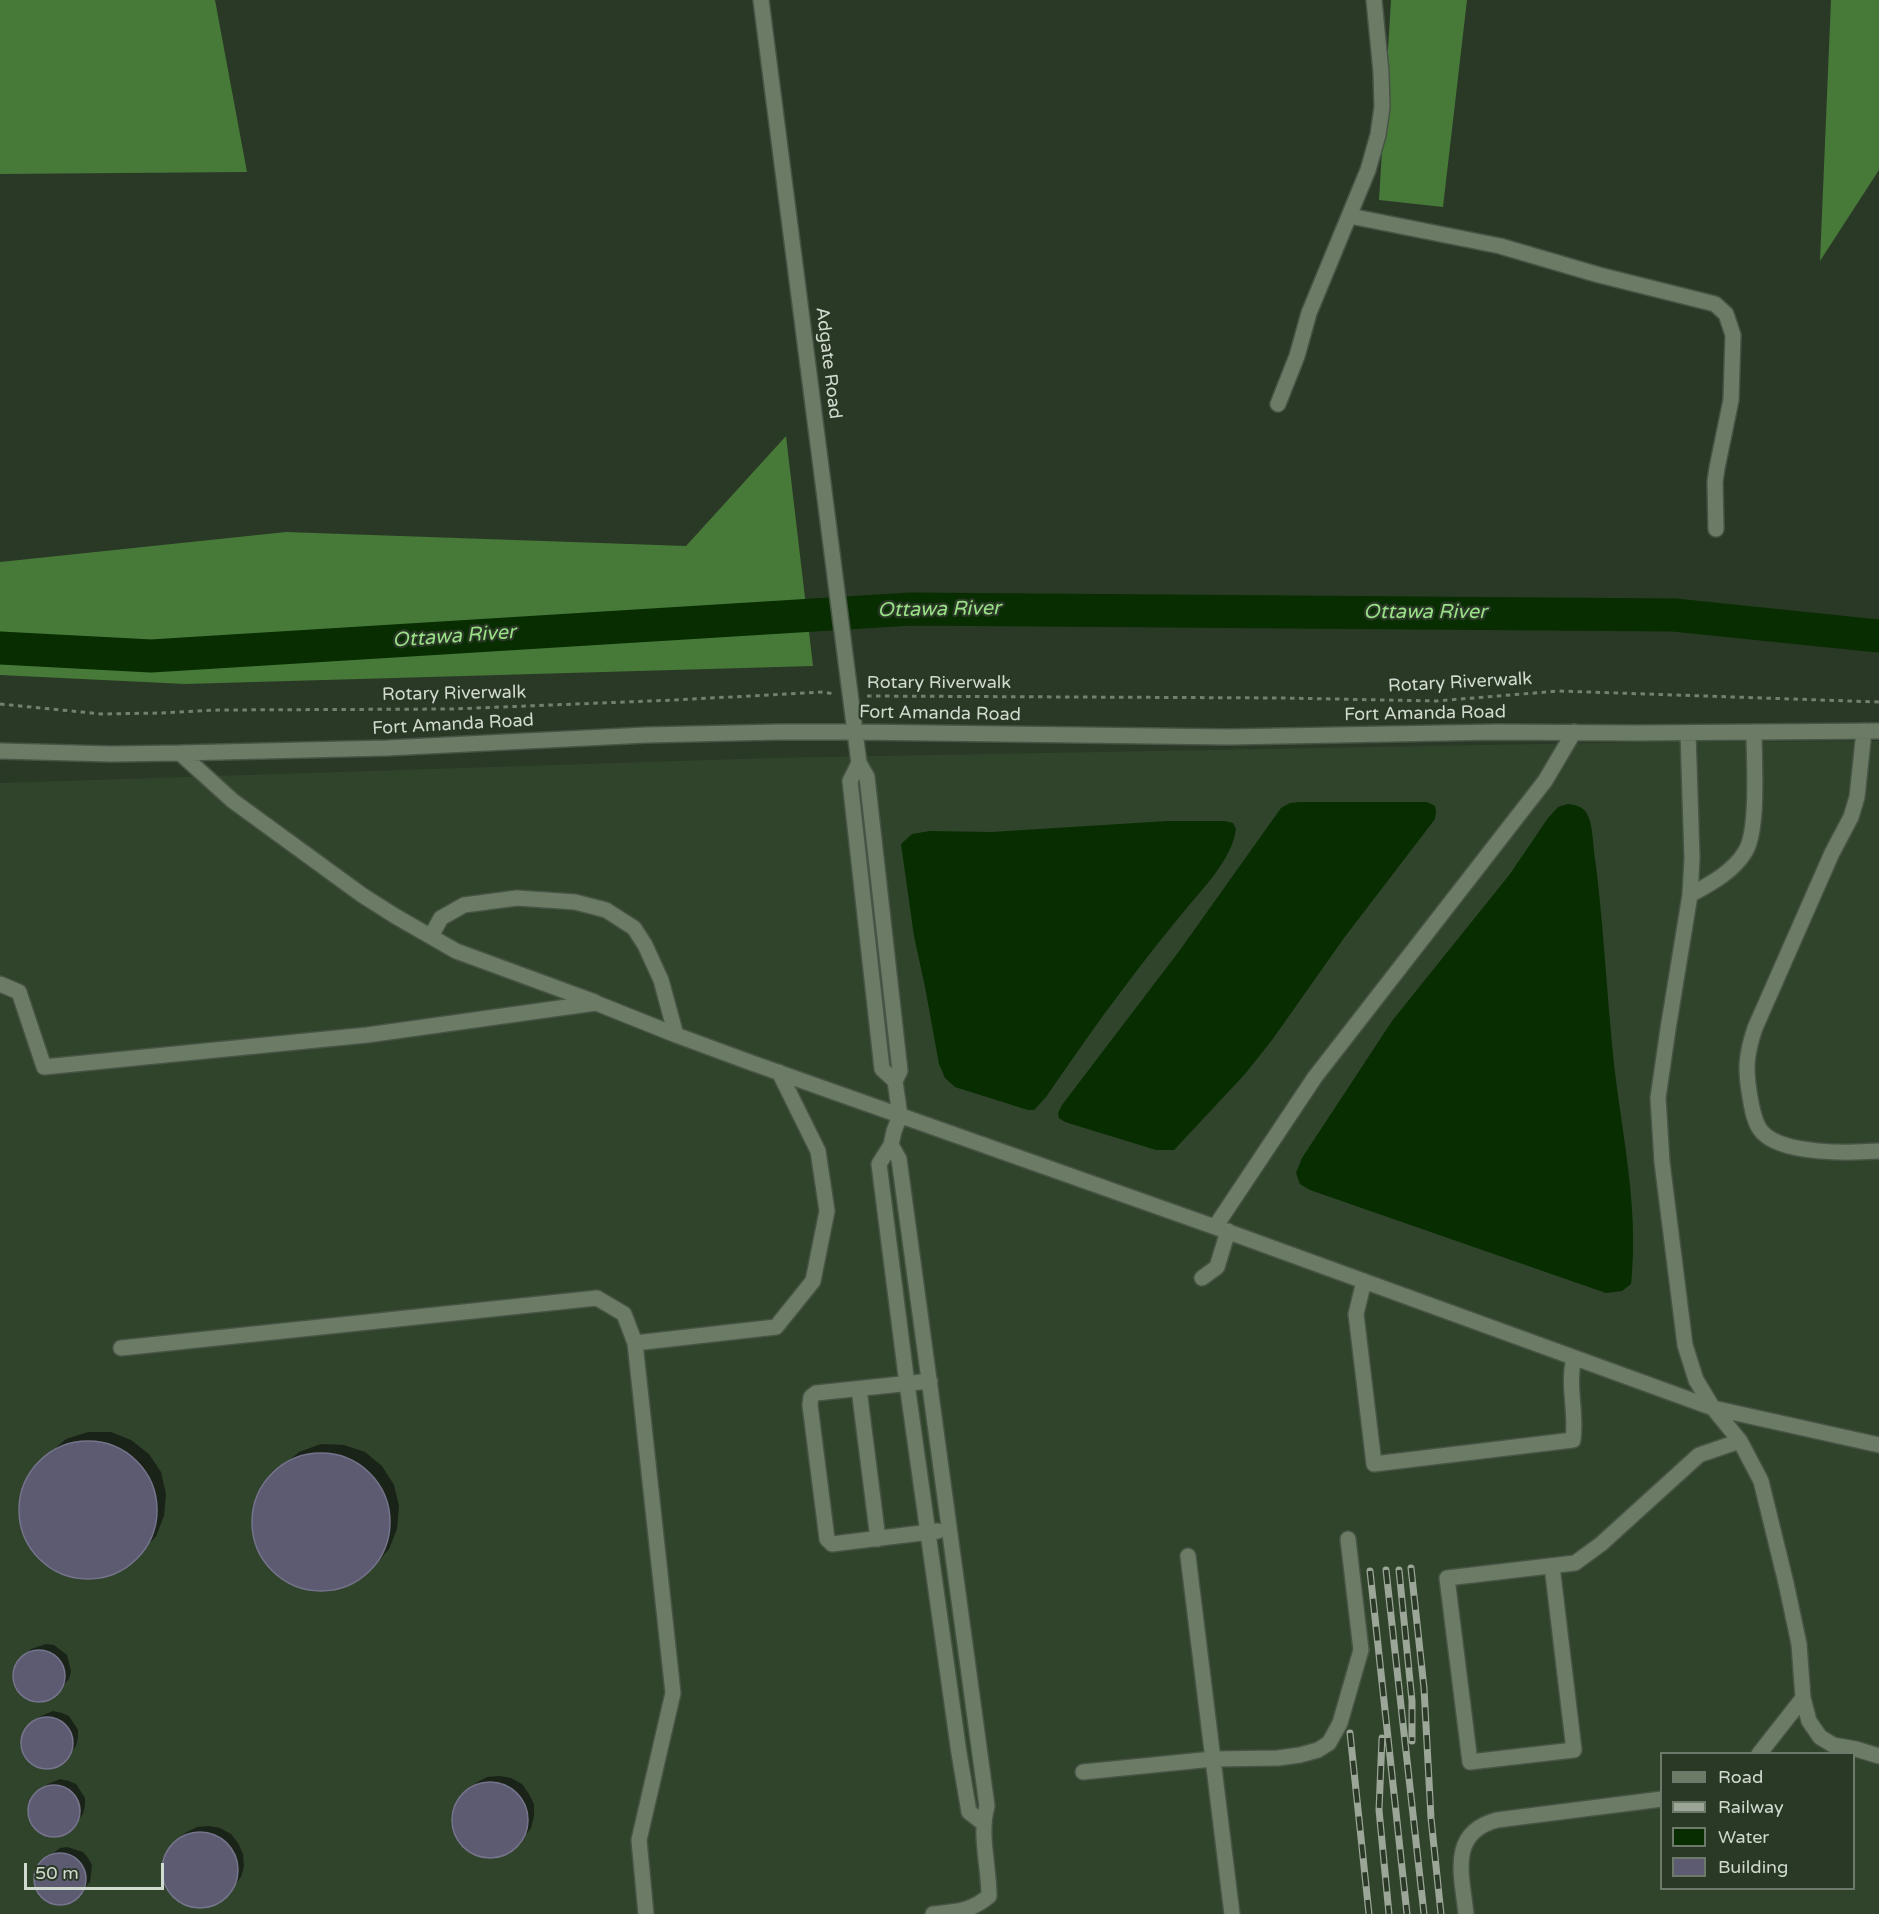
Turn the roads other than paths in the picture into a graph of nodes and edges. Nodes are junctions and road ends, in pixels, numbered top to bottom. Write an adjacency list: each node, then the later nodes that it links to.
1 (761, 0): 7 (street, Adgate Road)
2 (1374, 0): 3 (street)
3 (1350, 216): 4 (street); 5 (street)
4 (1278, 404)
5 (1716, 529)
6 (1871, 731): 9 (street, Fort Amanda Road); 21 (street)
7 (856, 732): 8 (street, Fort Amanda Road); 12 (street, Fort Amanda Road); 19 (street, Adgate Road)
8 (1574, 732): 10 (street, Fort Amanda Road); 22 (street)
9 (1754, 732): 10 (street, Fort Amanda Road); 13 (street)
10 (1688, 733): 13 (street)
11 (0, 751): 12 (street, Fort Amanda Road)
12 (180, 753): 14 (street)
13 (1690, 895): 31 (street)
14 (431, 936): 16 (street); 17 (street)
15 (0, 984): 16 (street)
16 (596, 1003): 17 (street)
17 (676, 1035): 18 (street)
18 (779, 1072): 19 (street); 25 (street)
19 (900, 1116): 20 (street); 22 (street)
20 (891, 1145): 28 (street); 29 (street)
21 (1879, 1151)
22 (1221, 1229): 23 (street); 24 (street)
23 (1202, 1278)
24 (1364, 1281): 27 (street); 27 (street)
25 (635, 1343): 26 (street); 47 (street)
26 (121, 1348)
27 (1574, 1358): 31 (street)
28 (930, 1381): 29 (street); 34 (street)
29 (907, 1384): 30 (street); 35 (street)
30 (859, 1389): 36 (street); 36 (street)
31 (1713, 1408): 32 (street); 33 (street)
32 (1740, 1441): 39 (street); 40 (street)
33 (1879, 1445)
34 (949, 1528): 35 (street); 46 (street)
35 (928, 1533): 36 (street); 46 (street)
36 (878, 1539)
37 (1348, 1539): 43 (street)
38 (1188, 1556): 43 (street)
39 (1552, 1566): 39 (street)
40 (1803, 1698): 41 (street); 42 (street)
41 (1761, 1752)
42 (1879, 1756)
43 (1213, 1759): 44 (street); 49 (street)
44 (1083, 1772)
45 (1660, 1799): 50 (street)
46 (982, 1822): 48 (street)
47 (646, 1914)
48 (933, 1914)
49 (1232, 1914)
50 (1466, 1914)

